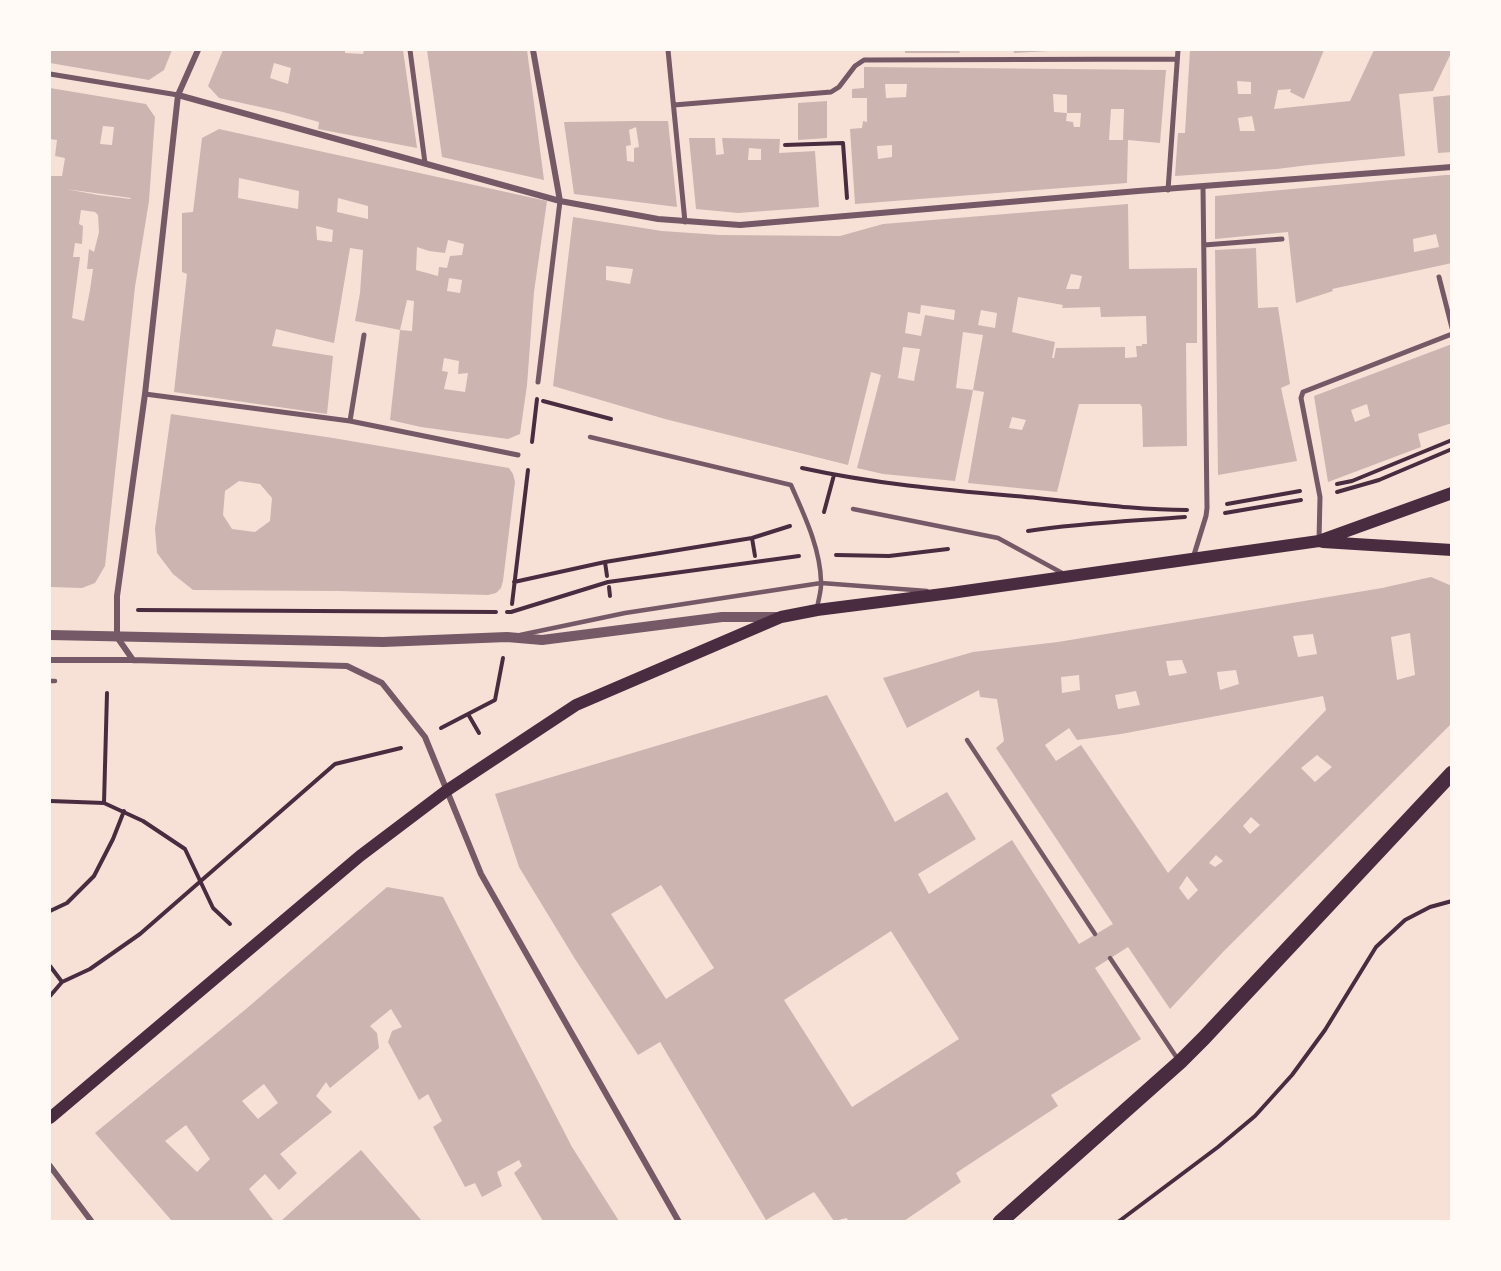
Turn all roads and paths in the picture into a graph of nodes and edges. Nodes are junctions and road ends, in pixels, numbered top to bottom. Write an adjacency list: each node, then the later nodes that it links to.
1 (198, 50): 8 (street)
2 (410, 50): 11 (street)
3 (533, 50): 15 (street)
4 (668, 50): 9 (street)
5 (1178, 50): 6 (street)
6 (1177, 59): 9 (street); 14 (street)
7 (50, 74): 8 (street)
8 (178, 95): 11 (street); 25 (street)
9 (674, 105): 17 (street)
10 (785, 145): 16 (path)
11 (426, 163): 15 (street)
12 (1452, 167): 13 (street)
13 (1203, 187): 14 (street); 19 (street)
14 (1168, 190): 16 (street)
15 (560, 201): 17 (street); 24 (street)
16 (848, 216): 17 (street)
17 (685, 222)
18 (1282, 239): 19 (street)
19 (1204, 245): 39 (street)
20 (1439, 277): 21 (street)
21 (1452, 328)
22 (1452, 334): 37 (street)
23 (364, 335): 27 (street)
24 (538, 382)
25 (145, 394): 27 (street); 58 (street)
26 (537, 399): 29 (path)
27 (351, 421): 33 (street)
28 (535, 421): 32 (path)
29 (620, 422)
30 (590, 437): 52 (lane)
31 (1452, 440): 37 (path)
32 (531, 448)
33 (518, 455)
34 (800, 468): 36 (path)
35 (529, 469): 51 (path)
36 (834, 475): 39 (path); 41 (path)
37 (1318, 488): 39 (path); 44 (street)
38 (1452, 493): 44 (main road)
39 (1207, 508): 47 (street)
40 (853, 509): 50 (lane)
41 (818, 514)
42 (798, 523): 43 (path)
43 (752, 538): 46 (path); 48 (path)
44 (1319, 541): 45 (main road); 47 (main road)
45 (1452, 550)
46 (755, 556)
47 (1193, 560): 50 (main road)
48 (605, 562): 49 (path); 51 (path)
49 (607, 576)
50 (1069, 577): 53 (main road)
51 (514, 582): 54 (path)
52 (821, 583): 53 (lane); 55 (lane); 59 (lane)
53 (951, 593): 55 (main road)
54 (512, 604)
55 (817, 610): 56 (main road)
56 (781, 617): 59 (street); 70 (main road)
57 (50, 635): 58 (street)
58 (117, 637): 59 (street); 62 (street)
59 (507, 637)
60 (504, 654): 64 (path)
61 (50, 660): 62 (street)
62 (133, 660): 70 (street)
63 (107, 693): 72 (path)
64 (468, 714): 65 (path); 66 (path)
65 (441, 729)
66 (479, 733)
67 (967, 740): 78 (lane)
68 (401, 748): 74 (path)
69 (1452, 773): 83 (main road)
70 (446, 790): 84 (main road); 87 (street)
71 (50, 801): 72 (path)
72 (104, 803): 73 (path)
73 (124, 811): 74 (path); 76 (path)
74 (200, 882): 77 (path); 81 (path)
75 (1452, 901): 89 (path)
76 (50, 911)
77 (230, 924)
78 (1095, 934)
79 (1110, 958): 83 (lane)
80 (50, 966): 81 (path)
81 (62, 982): 82 (path)
82 (50, 996)
83 (1180, 1062): 88 (main road)
84 (50, 1118)
85 (50, 1166): 86 (street)
86 (92, 1221)
87 (679, 1221)
88 (1000, 1221)
89 (1118, 1221)

